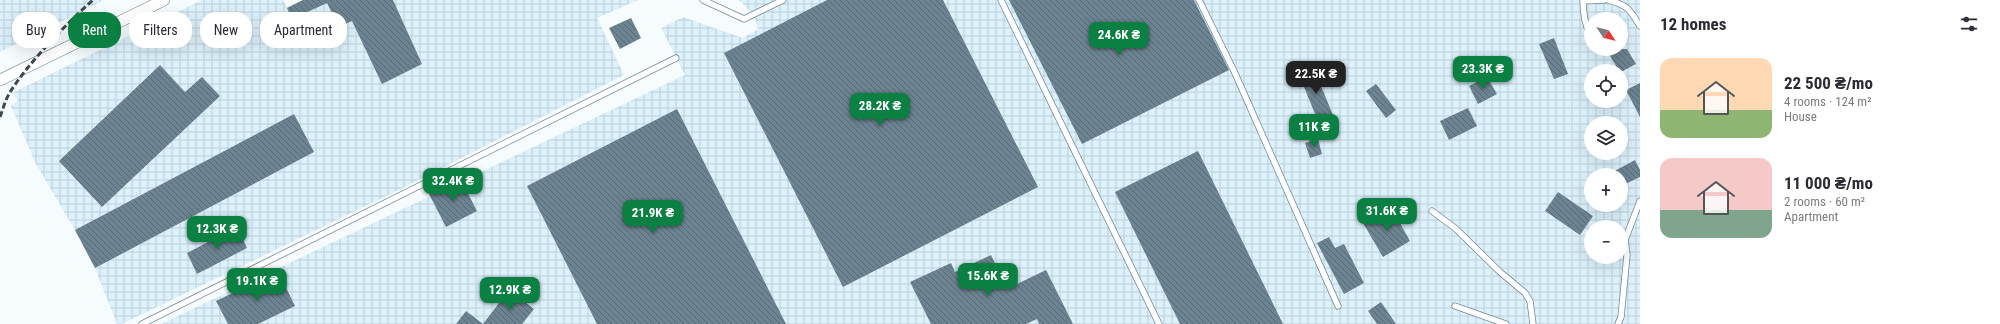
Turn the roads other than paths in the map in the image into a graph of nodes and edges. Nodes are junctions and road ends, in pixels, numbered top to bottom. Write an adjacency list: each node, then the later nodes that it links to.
1 (164, 0): 11 (street)
2 (703, 0): 3 (lane)
3 (783, 0)
4 (1001, 0): 17 (lane)
5 (1199, 0): 14 (lane)
6 (1604, 0): 8 (lane)
7 (1608, 0): 9 (lane)
8 (1584, 17)
9 (1640, 26)
10 (676, 58): 16 (lane)
11 (0, 80)
12 (1640, 201): 20 (lane)
13 (1432, 211): 19 (lane)
14 (1338, 306)
15 (1455, 306): 18 (lane)
16 (142, 324)
17 (1159, 324)
18 (1506, 324)
19 (1533, 324)
20 (1618, 324)

